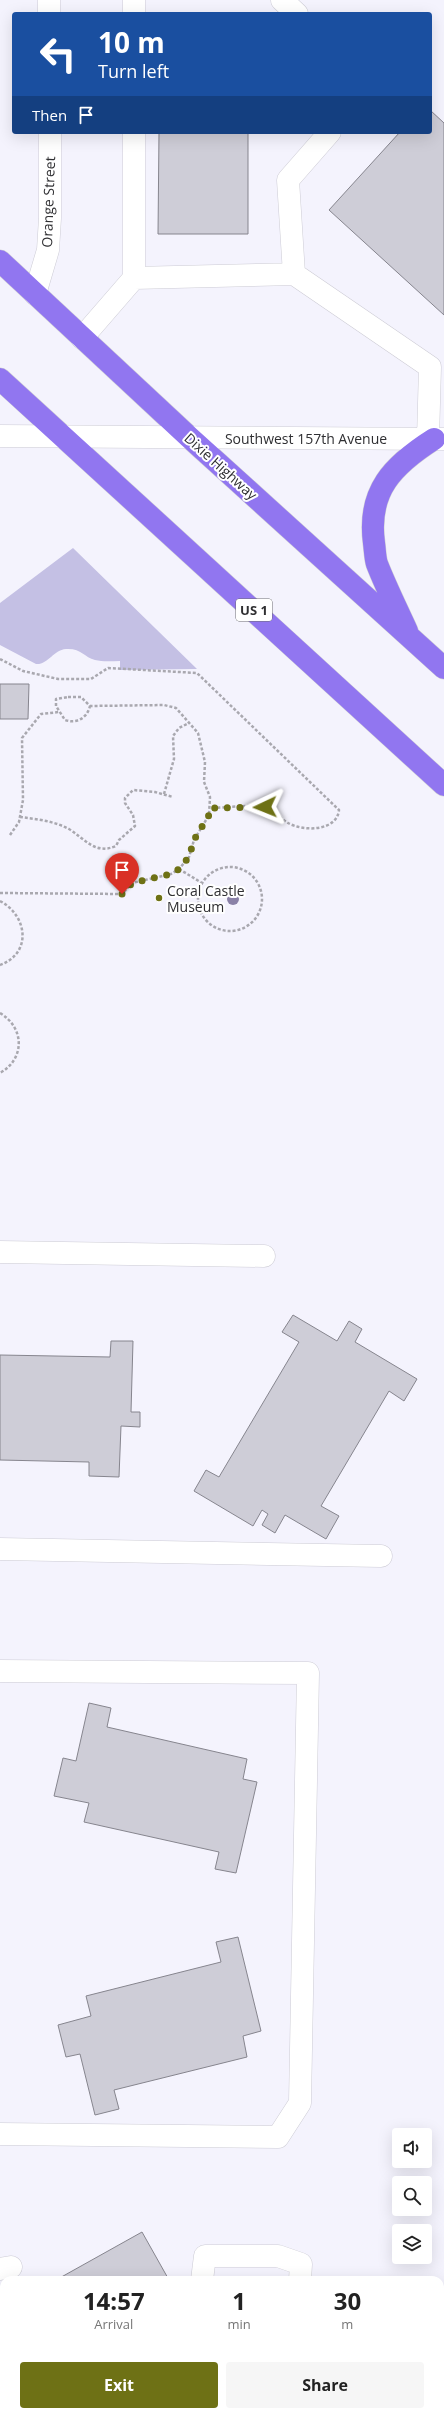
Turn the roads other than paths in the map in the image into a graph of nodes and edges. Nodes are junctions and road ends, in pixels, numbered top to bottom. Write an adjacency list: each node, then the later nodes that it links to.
1 (49, 0): 4 (street)
2 (134, 0): 5 (street)
3 (282, 0): 6 (street)
4 (49, 12)
5 (134, 12)
6 (295, 12)
7 (50, 134): 13 (street, Orange Street)
8 (134, 134): 12 (street)
9 (328, 134): 11 (street)
10 (0, 261): 13 (highway, Dixie Highway)
11 (294, 274): 12 (street); 15 (street)
12 (134, 278): 14 (street)
13 (36, 294): 14 (highway, Dixie Highway)
14 (82, 338): 19 (highway, Dixie Highway)
15 (437, 361): 20 (street)
16 (0, 379): 18 (highway, US 1)
17 (0, 436): 18 (street, Southwest 157th Avenue)
18 (63, 437): 19 (street, Southwest 157th Avenue); 23 (highway, US 1)
19 (189, 437): 20 (street, Southwest 157th Avenue); 21 (highway, Dixie Highway)
20 (435, 439): 21 (highway)
21 (410, 638): 22 (highway, Dixie Highway)
22 (444, 668)
23 (444, 785)
24 (0, 1252): 25 (street)
25 (264, 1256)
26 (0, 1549): 27 (street)
27 (381, 1556)
28 (0, 1671): 29 (street)
29 (0, 2134)
30 (202, 2276): 31 (street)
31 (300, 2276)
32 (444, 2379): 33 (street)
33 (444, 2416)

